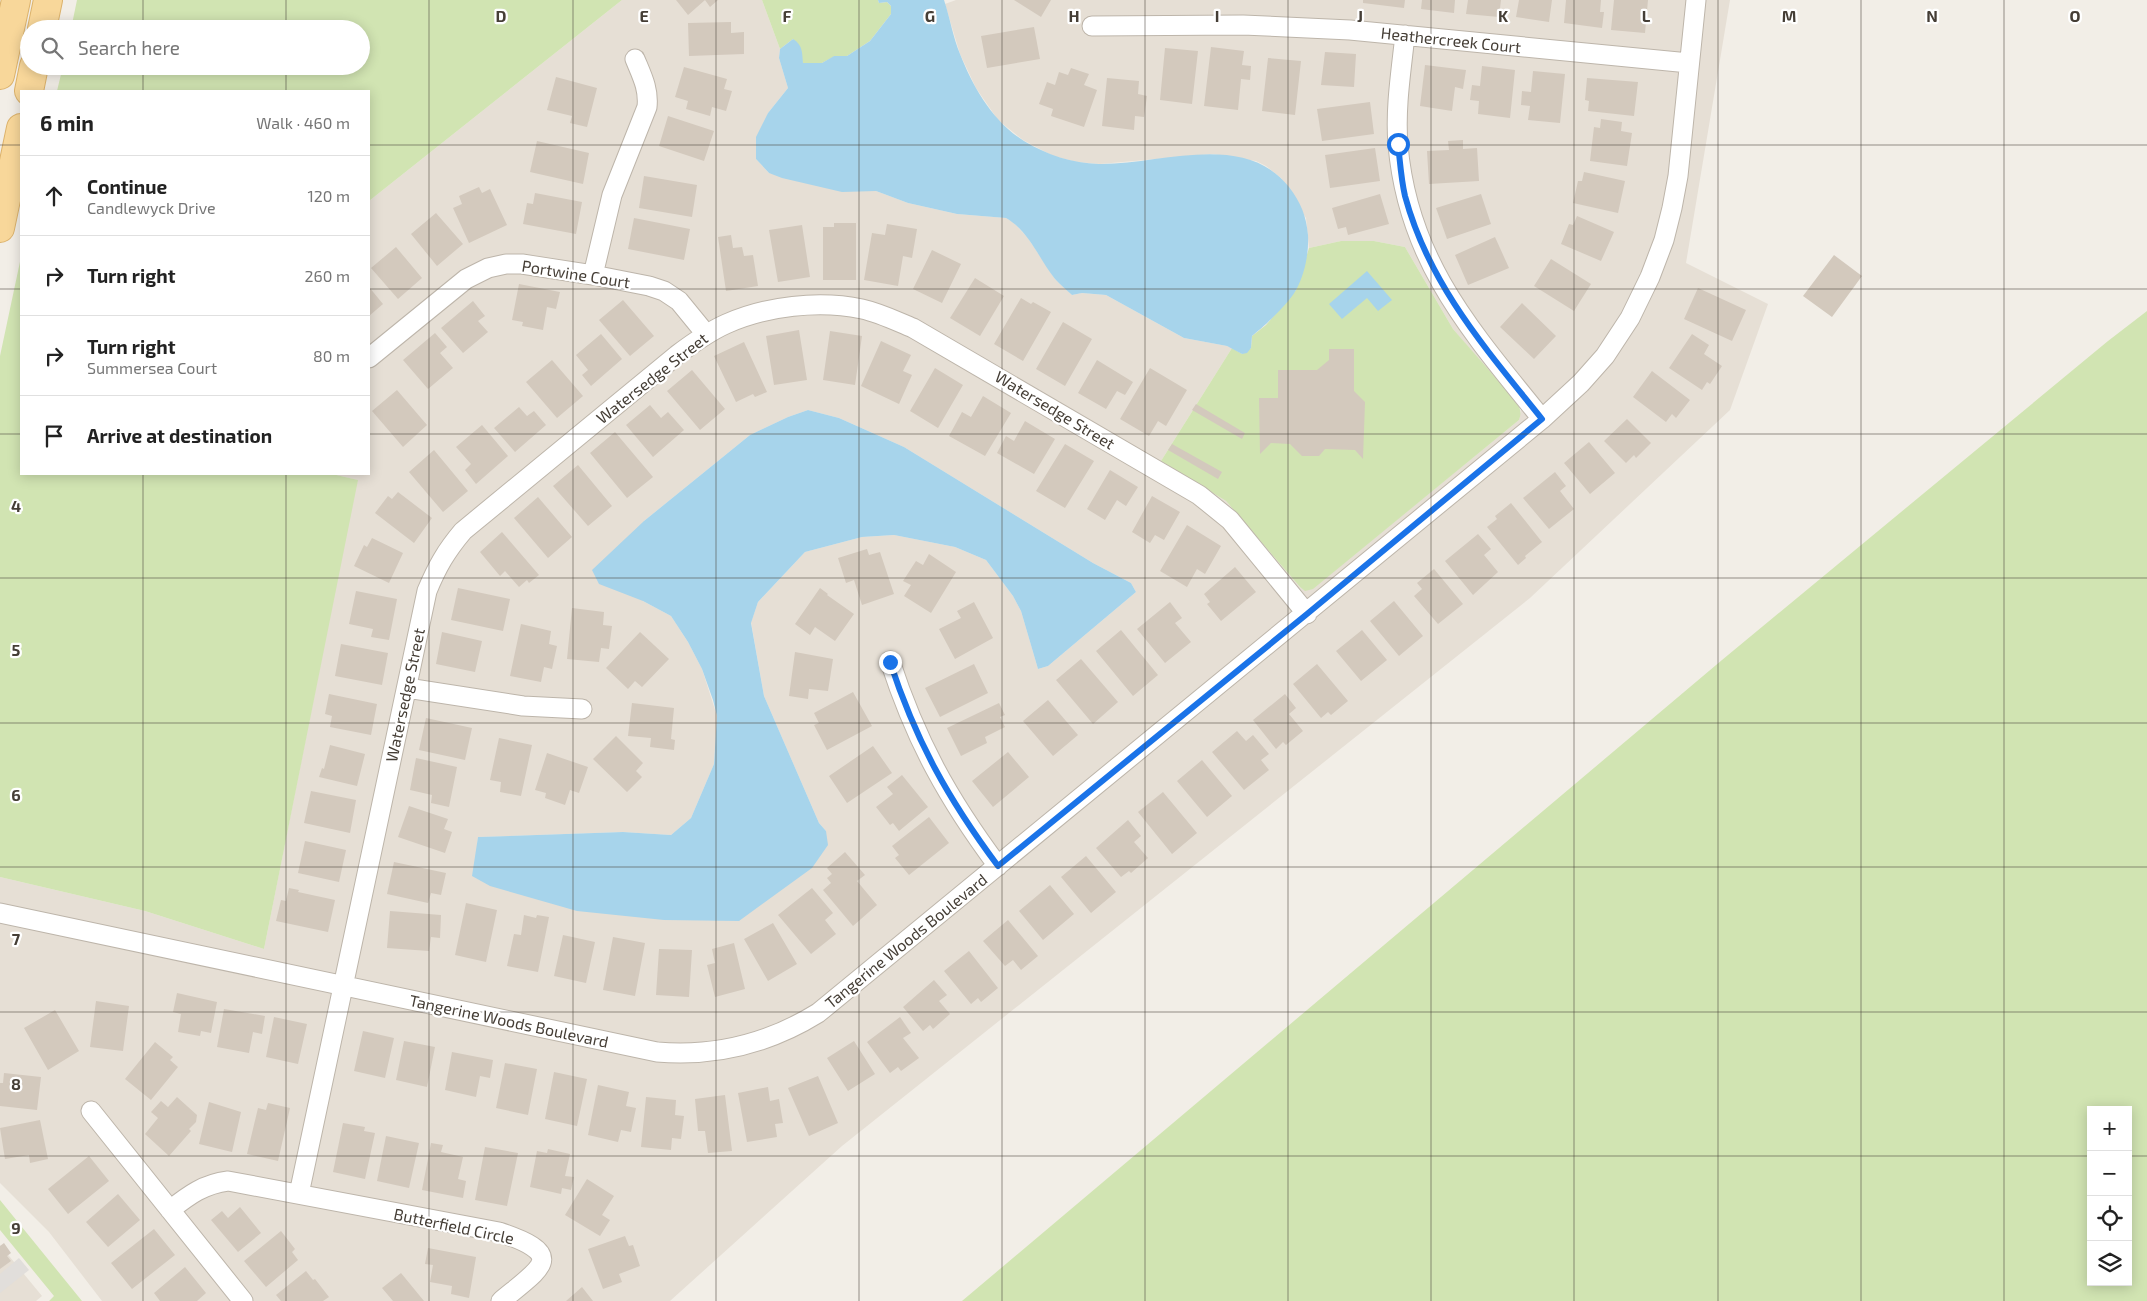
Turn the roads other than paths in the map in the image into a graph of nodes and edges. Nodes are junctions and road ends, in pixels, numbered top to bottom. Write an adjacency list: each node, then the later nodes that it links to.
1 (16, 0): 9 (main road)
2 (48, 0): 4 (main road)
3 (1696, 0): 8 (street, Tangerine Woods Boulevard)
4 (44, 20)
5 (1092, 26): 6 (street, Heathercreek Court)
6 (1405, 36): 8 (street, Heathercreek Court); 17 (street)
7 (635, 59): 14 (street)
8 (1689, 63): 17 (street, Tangerine Woods Boulevard)
9 (0, 75)
10 (32, 75): 11 (main road)
11 (29, 90)
12 (20, 133): 13 (main road)
13 (0, 228)
14 (593, 276): 15 (street, Portwine Court); 16 (street, Portwine Court)
15 (706, 334): 18 (street, Watersedge Street); 20 (street, Watersedge Street)
16 (370, 357)
17 (1542, 419): 18 (street, Tangerine Woods Boulevard)
18 (1307, 614): 22 (street, Tangerine Woods Boulevard)
19 (890, 662): 22 (street)
20 (407, 688): 21 (street); 24 (street, Watersedge Street)
21 (582, 708)
22 (998, 866): 24 (street, Tangerine Woods Boulevard)
23 (0, 913): 24 (street, Tangerine Woods Boulevard)
24 (342, 987): 26 (street)
25 (91, 1111): 27 (street)
26 (299, 1194): 27 (street, Butterfield Circle); 29 (street, Butterfield Circle)
27 (170, 1210): 28 (street)
28 (244, 1301)
29 (501, 1301)

